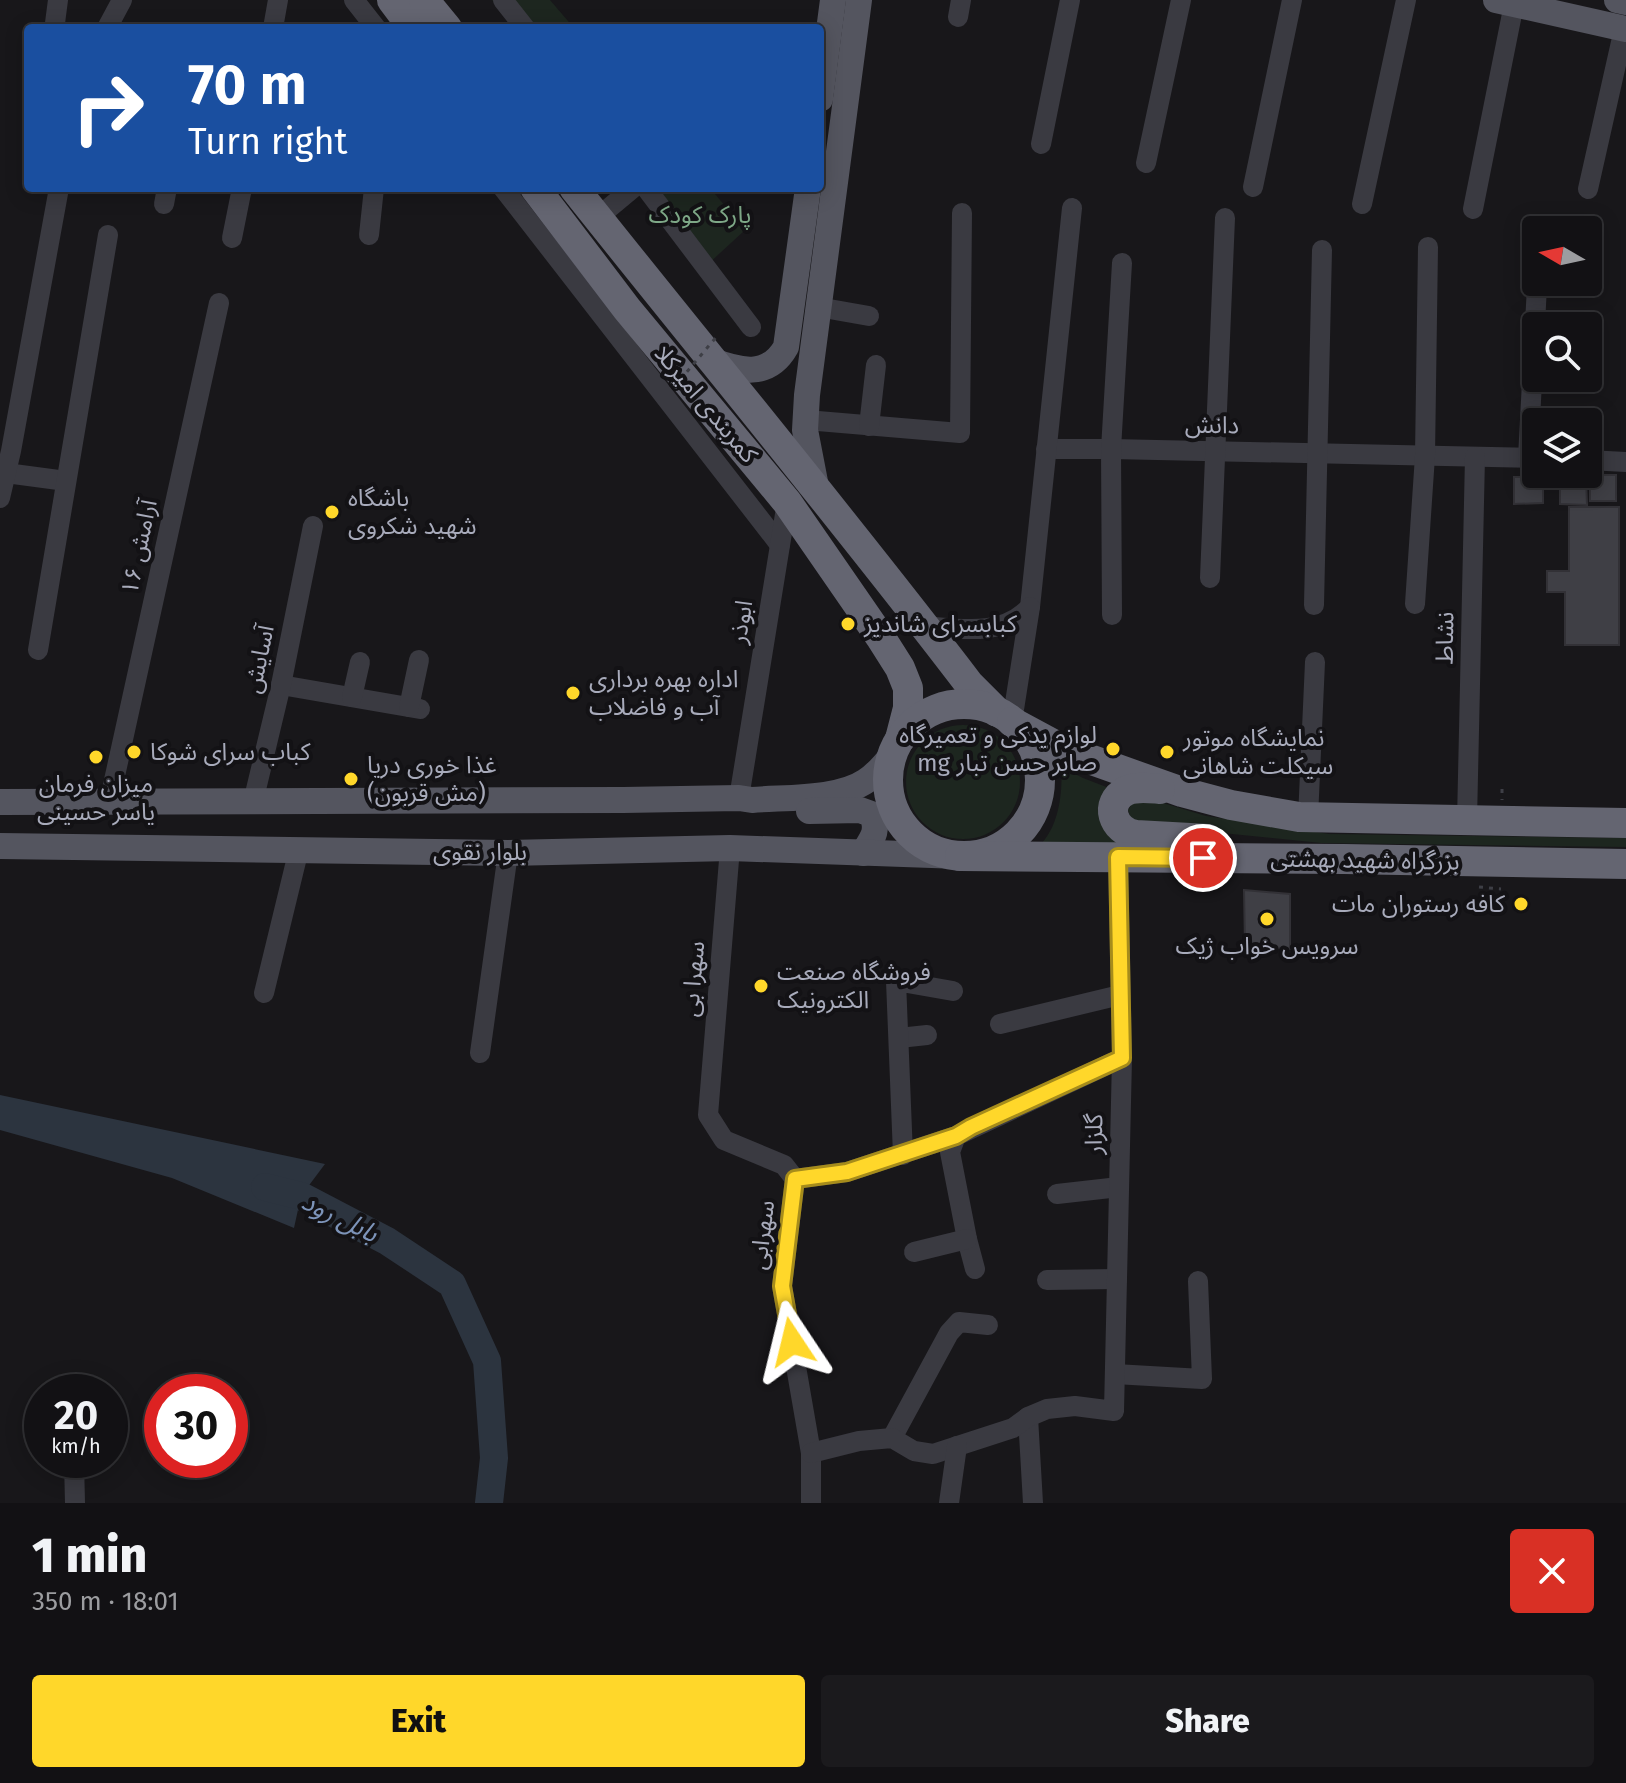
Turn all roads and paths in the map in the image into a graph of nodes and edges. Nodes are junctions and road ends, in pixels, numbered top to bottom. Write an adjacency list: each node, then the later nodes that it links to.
1 (58, 0): 17 (street)
2 (122, 0): 18 (street)
3 (278, 0): 19 (street)
4 (354, 0): 20 (street)
5 (392, 0): 21 (highway)
6 (424, 0): 22 (highway)
7 (503, 0): 23 (street)
8 (833, 0): 25 (main road)
9 (859, 0): 25 (main road)
10 (1070, 0): 26 (street)
11 (1181, 0): 27 (street)
12 (1292, 0): 29 (street)
13 (1406, 0): 41 (street)
14 (1617, 0): 16 (main road)
15 (1508, 1): 24 (main road); 43 (street)
16 (1626, 2)
17 (55, 24)
18 (109, 24)
19 (274, 24)
20 (373, 24)
21 (410, 24)
22 (444, 24)
23 (522, 24)
24 (1625, 29): 30 (street)
25 (827, 92): 28 (main road)
26 (1041, 144)
27 (1146, 163)
28 (824, 164)
29 (1253, 187)
30 (1588, 189)
31 (58, 192): 67 (street)
32 (241, 192): 49 (street)
33 (374, 192): 48 (street)
34 (507, 192): 56 (street)
35 (538, 192): 56 (highway, کمربندی امیرکلا)
36 (577, 192): 45 (highway, کمربندی امیرکلا)
37 (628, 192): 45 (street)
38 (649, 192): 58 (street)
39 (807, 192): 59 (main road)
40 (823, 192): 55 (main road)
41 (1362, 204)
42 (1072, 208): 65 (street)
43 (1473, 209)
44 (962, 213): 64 (street)
45 (597, 218): 59 (highway, کمربندی امیرکلا)
46 (1225, 218): 68 (street)
47 (108, 235): 76 (street)
48 (369, 235)
49 (232, 238)
50 (1428, 247): 70 (street)
51 (1322, 250): 69 (street)
52 (1122, 263): 66 (street)
53 (1537, 296): 62 (street)
54 (219, 303): 104 (street, آرامش ۱۶)
55 (818, 307): 57 (street); 63 (main road)
56 (618, 316): 61 (highway, کمربندی امیرکلا)
57 (869, 316)
58 (751, 327)
59 (714, 348): 61 (path, bridge); 77 (highway, کمربندی امیرکلا)
60 (876, 365): 64 (street)
61 (677, 391): 79 (highway, کمربندی امیرکلا); 81 (street)
62 (1533, 408)
63 (806, 420): 64 (street); 77 (main road)
64 (869, 426)
65 (1046, 449): 66 (street, دانش); 86 (street)
66 (1111, 449): 68 (street, دانش); 87 (street)
67 (5, 450): 75 (street)
68 (1216, 451): 69 (street, دانش); 82 (street)
69 (1318, 454): 70 (street, دانش); 85 (street)
70 (1425, 456): 71 (street, دانش); 84 (street)
71 (1475, 457): 72 (street, دانش); 106 (street, نشاط)
72 (1522, 458)
73 (1602, 461): 74 (street)
74 (1626, 462)
75 (6, 473): 76 (street); 78 (street)
76 (66, 481): 90 (street)
77 (816, 487): 83 (highway, کمربندی امیرکلا)
78 (0, 498)
79 (787, 502): 81 (street, ابوذر); 88 (highway, کمربندی امیرکلا)
80 (313, 526): 94 (street, آسایش)
81 (780, 545): 100 (street, ابوذر)
82 (1210, 578)
83 (903, 598): 88 (highway); 89 (highway, کمربندی امیرکلا)
84 (1415, 604)
85 (1314, 605)
86 (1030, 607): 89 (street); 96 (street)
87 (1112, 615)
88 (871, 624): 97 (highway, کمربندی امیرکلا)
89 (925, 626): 96 (highway, کمربندی امیرکلا)
90 (38, 650)
91 (419, 660): 95 (street)
92 (360, 662): 95 (street)
93 (1315, 662): 105 (street)
94 (281, 685): 95 (street); 103 (street, آسایش)
95 (352, 697)
96 (1005, 717): 97 (highway); 99 (highway, بزرگراه شهید بهشتی); 113 (highway)
97 (896, 746): 100 (main road); 113 (highway)
98 (1502, 789): 101 (path)
99 (1182, 792): 105 (highway, بزرگراه شهید بهشتی); 115 (highway)
100 (746, 799): 103 (main road); 112 (main road)
101 (1502, 800)
102 (0, 802): 104 (main road)
103 (253, 802): 104 (main road)
104 (109, 803)
105 (1308, 818): 106 (highway, بزرگراه شهید بهشتی)
106 (1467, 821): 107 (highway, بزرگراه شهید بهشتی)
107 (1626, 823)
108 (730, 848): 111 (main road, بلوار نقوی); 112 (main road, بلوار نقوی); 127 (street, سهرا بی)
109 (299, 849): 110 (main road, بلوار نقوی); 111 (main road, بلوار نقوی); 120 (street)
110 (2, 852)
111 (508, 853): 125 (street)
112 (863, 853): 113 (main road, بلوار نقوی)
113 (960, 856): 114 (highway, بزرگراه شهید بهشتی)
114 (1118, 857): 115 (highway, بزرگراه شهید بهشتی); 121 (street, گلزار)
115 (1344, 859): 116 (highway, بزرگراه شهید بهشتی)
116 (1626, 864)
117 (1479, 887): 118 (path)
118 (1501, 889)
119 (953, 991): 124 (street)
120 (264, 993)
121 (1120, 995): 122 (street); 126 (street, گلزار)
122 (1000, 1024)
123 (927, 1035): 124 (street)
124 (899, 1038): 129 (street)
125 (480, 1053)
126 (1122, 1058): 128 (street); 131 (street, گلزار)
127 (708, 1115): 130 (street, سهرابی)
128 (956, 1136): 129 (street); 133 (street)
129 (903, 1155): 130 (street)
130 (795, 1179): 144 (street, سهرابی)
131 (1119, 1187): 132 (street); 136 (street, گلزار)
132 (1057, 1194)
133 (967, 1239): 134 (street); 135 (street)
134 (914, 1252)
135 (975, 1269)
136 (1117, 1279): 137 (street); 140 (street, گلزار)
137 (1047, 1280)
138 (1198, 1281): 140 (street)
139 (988, 1325): 142 (street)
140 (1115, 1374): 141 (street, گلزار)
141 (1028, 1417): 143 (street); 149 (street)
142 (892, 1438): 143 (street); 144 (street)
143 (957, 1446): 148 (street)
144 (811, 1453): 147 (street, سهرابی)
145 (74, 1478): 146 (street)
146 (75, 1503)
147 (811, 1503)
148 (949, 1503)
149 (1033, 1503)

